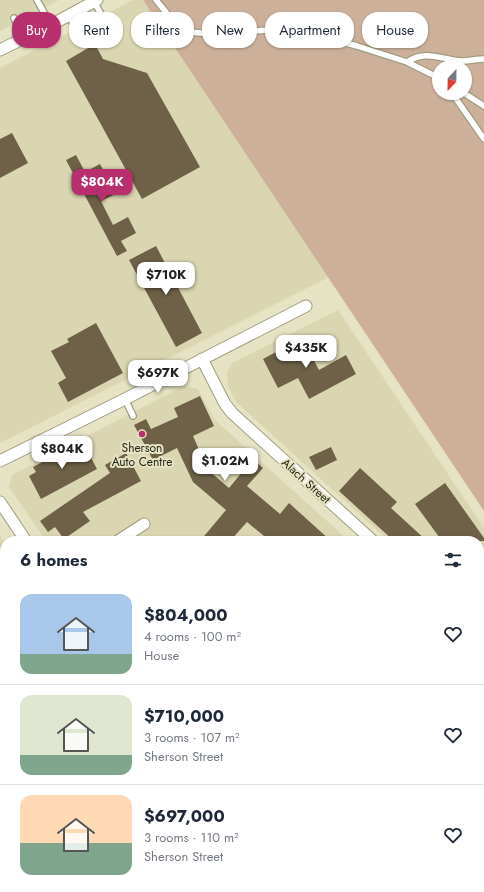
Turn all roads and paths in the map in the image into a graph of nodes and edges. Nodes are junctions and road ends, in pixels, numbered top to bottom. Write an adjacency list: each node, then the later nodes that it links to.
1 (37, 0): 4 (lane)
2 (156, 0): 12 (lane)
3 (94, 1): 5 (street); 6 (lane)
4 (44, 12)
5 (76, 12)
6 (100, 12)
7 (69, 16): 8 (street)
8 (61, 20)
9 (12, 44): 10 (street)
10 (0, 50)
11 (484, 59): 12 (lane)
12 (407, 62): 13 (lane)
13 (432, 74)
14 (472, 98): 16 (lane)
15 (457, 100): 17 (lane)
16 (484, 106)
17 (484, 139)
18 (306, 306): 19 (street)
19 (202, 358): 20 (street); 27 (street, Alach Street)
20 (125, 399): 21 (lane); 22 (street)
21 (133, 416)
22 (0, 461)
23 (0, 502): 25 (street)
24 (144, 524): 26 (street)
25 (23, 536)
26 (126, 536)
27 (367, 536)

